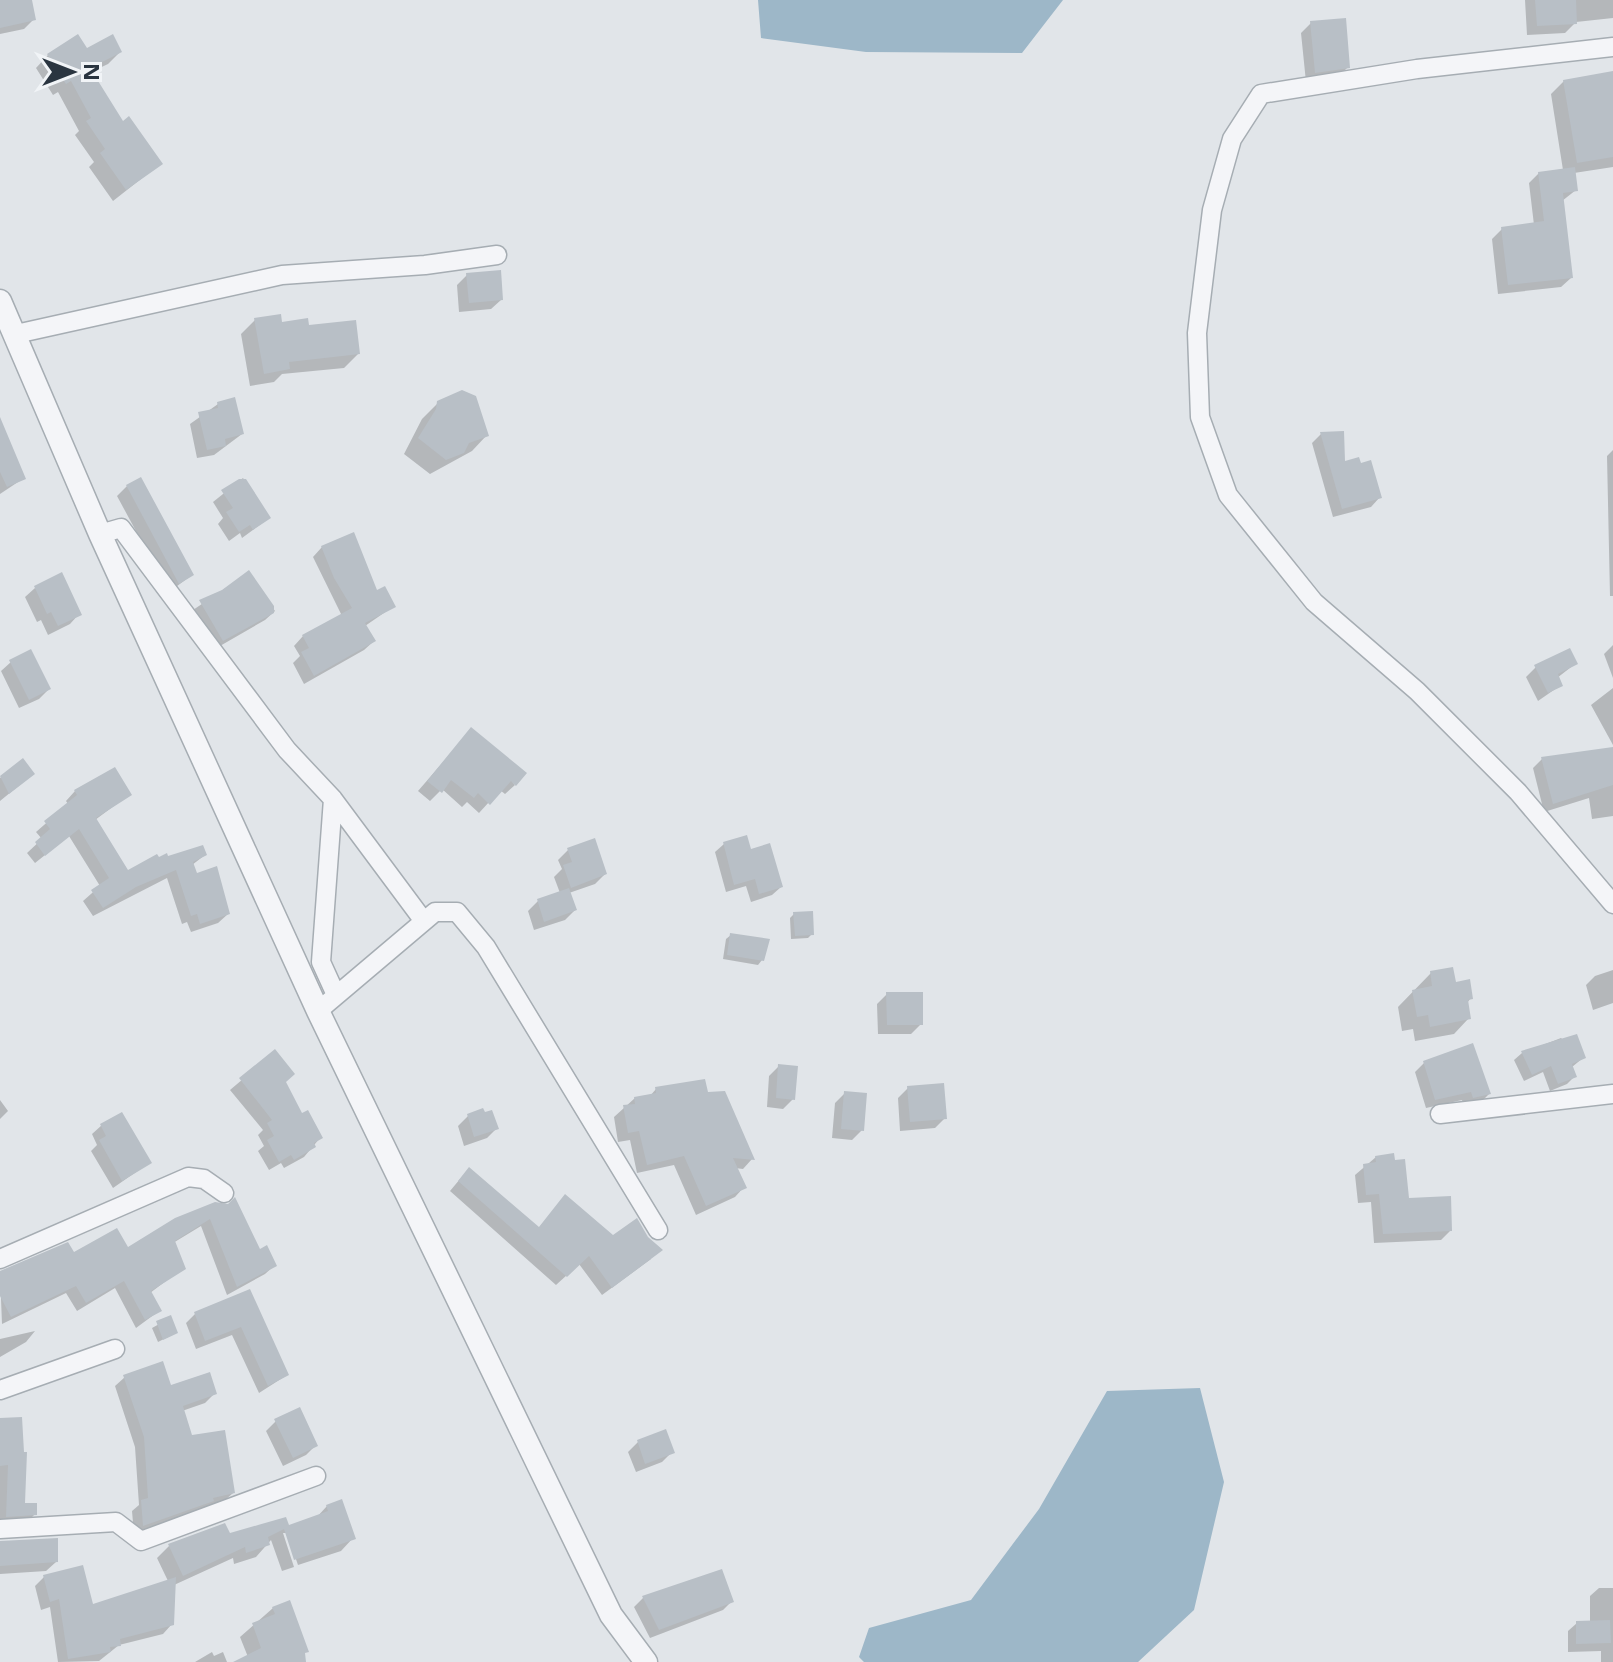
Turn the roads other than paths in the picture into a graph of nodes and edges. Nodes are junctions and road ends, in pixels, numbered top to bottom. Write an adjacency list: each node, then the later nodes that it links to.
1 (1613, 47): 7 (street)
2 (497, 255): 4 (street)
3 (0, 301): 4 (street)
4 (16, 334): 5 (street)
5 (100, 534): 6 (street); 10 (street)
6 (333, 799): 8 (street); 9 (street)
7 (1613, 904)
8 (423, 920): 9 (street); 14 (street)
9 (336, 995): 10 (street)
10 (318, 1011): 20 (street)
11 (1613, 1094): 12 (street)
12 (1440, 1114)
13 (224, 1193): 15 (street)
14 (658, 1230)
15 (0, 1259)
16 (115, 1349): 17 (street)
17 (0, 1390)
18 (316, 1476): 19 (street)
19 (0, 1529)
20 (646, 1662)

